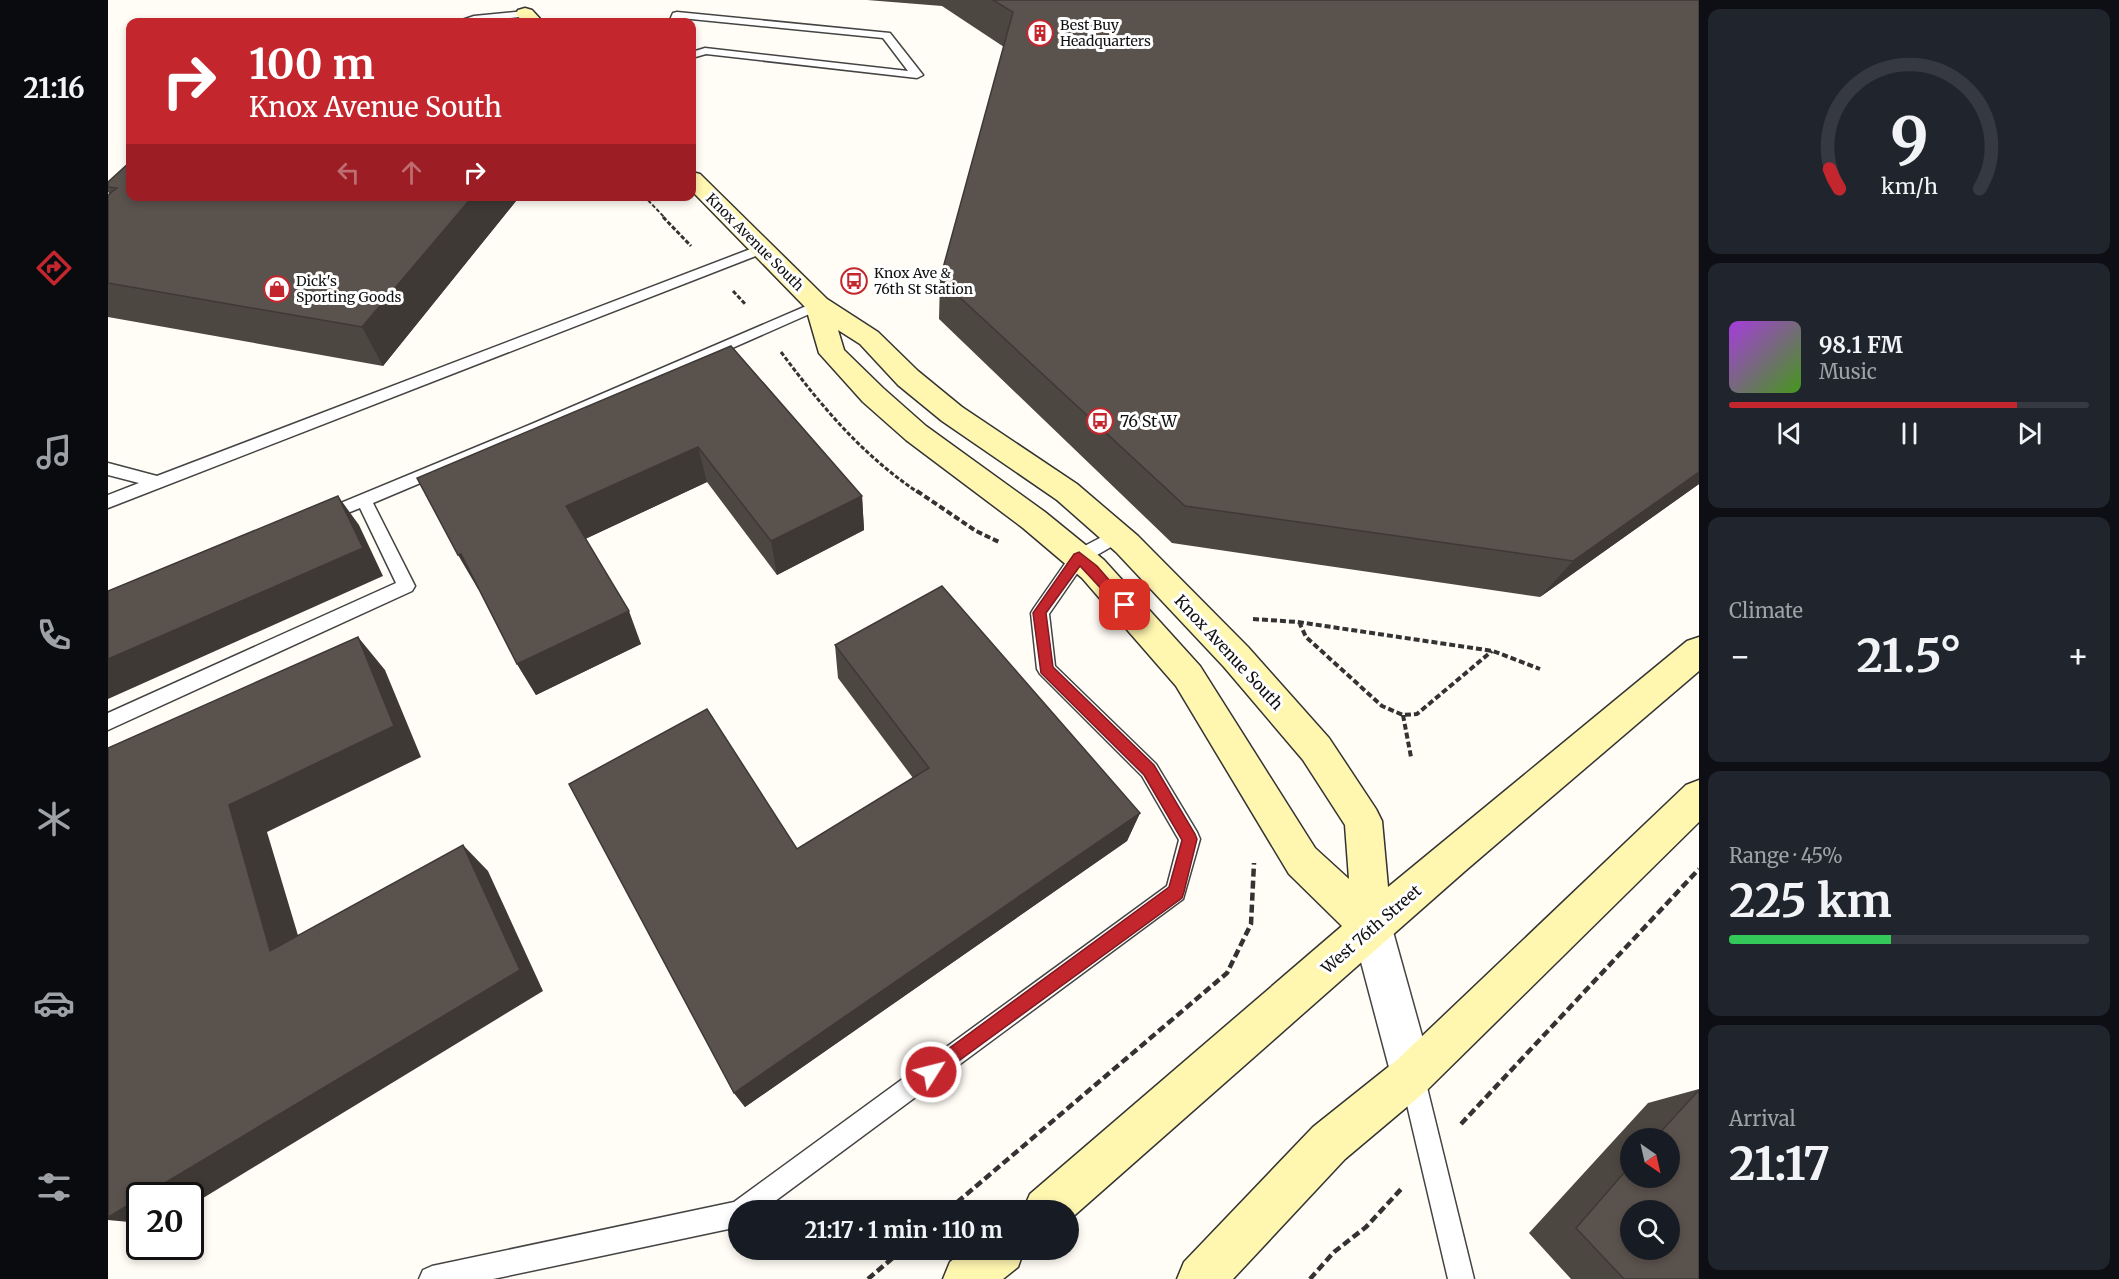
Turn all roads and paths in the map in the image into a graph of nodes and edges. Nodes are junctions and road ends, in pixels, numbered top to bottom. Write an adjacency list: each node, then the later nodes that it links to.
1 (522, 13): 2 (lane)
2 (482, 18)
3 (676, 18): 5 (lane)
4 (696, 50): 5 (lane)
5 (705, 51): 6 (lane)
6 (696, 54)
7 (696, 183): 9 (street, Knox Avenue South)
8 (649, 201): 10 (path)
9 (761, 249): 10 (lane); 11 (street, Knox Avenue South)
10 (711, 268): 12 (path); 14 (lane)
11 (818, 305): 12 (lane); 18 (street, Knox Avenue South); 20 (street, Knox Avenue South)
12 (764, 329): 15 (lane); 19 (path)
13 (108, 469): 14 (lane)
14 (163, 480): 16 (lane)
15 (364, 500): 17 (lane); 27 (lane)
16 (108, 502)
17 (310, 523)
18 (1117, 535): 20 (lane); 32 (street, Knox Avenue South)
19 (1003, 544)
20 (1079, 557): 32 (street, Knox Avenue South); 35 (lane)
21 (1252, 619): 22 (path)
22 (1298, 621): 23 (path); 26 (path)
23 (1493, 651): 25 (path); 26 (path)
24 (1699, 651): 32 (street, West 76th Street)
25 (1540, 669)
26 (1403, 715): 28 (path)
27 (108, 722)
28 (1410, 757)
29 (1699, 796): 33 (street)
30 (1250, 854): 36 (path)
31 (1699, 869): 34 (path)
32 (1372, 928): 33 (street, Knox Avenue South); 37 (street, West 76th Street)
33 (1412, 1075): 34 (lane); 44 (street)
34 (1430, 1157): 45 (path); 46 (lane)
35 (757, 1200)
36 (960, 1200)
37 (1058, 1200)
38 (728, 1216): 41 (lane)
39 (890, 1260): 42 (path)
40 (989, 1260): 43 (street)
41 (432, 1279)
42 (868, 1279)
43 (967, 1279)
44 (1201, 1279)
45 (1310, 1279)
46 (1461, 1279)

